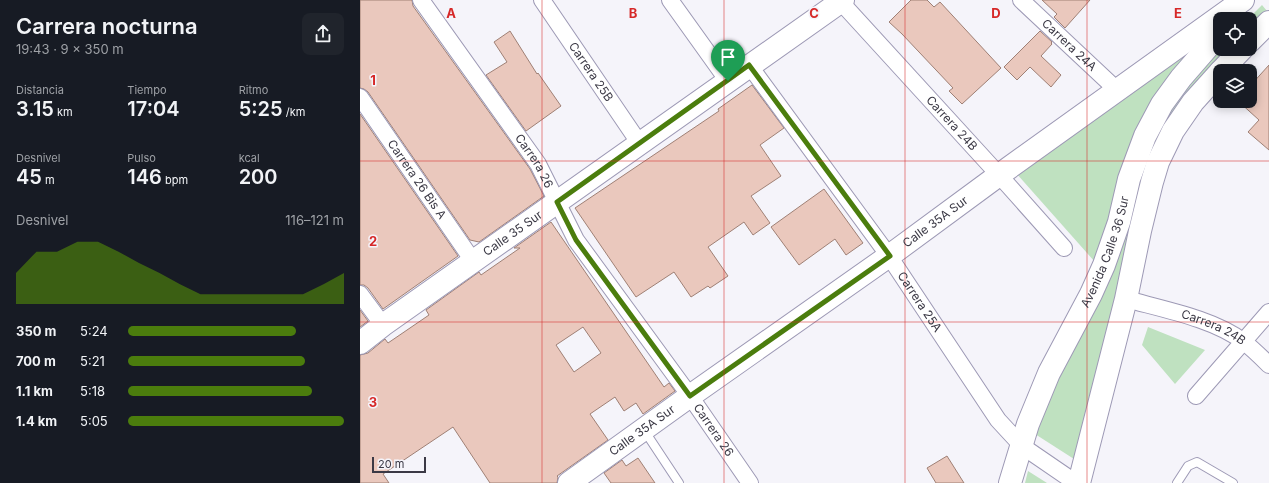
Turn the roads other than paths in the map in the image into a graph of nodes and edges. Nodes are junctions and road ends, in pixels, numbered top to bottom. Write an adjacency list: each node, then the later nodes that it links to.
1 (421, 0): 21 (street, Carrera 26)
2 (542, 0): 19 (street, Carrera 25B)
3 (670, 0): 16 (street)
4 (841, 0): 14 (street, Calle 35 Sur); 20 (street, Carrera 24B)
5 (1021, 0): 17 (street, Carrera 24A)
6 (1243, 0): 17 (street, Calle 35A Sur)
7 (1252, 0): 8 (street)
8 (1241, 12)
9 (1269, 22): 10 (street)
10 (1257, 34)
11 (1213, 41): 35 (street, Avenida Calle 36 Sur)
12 (1235, 56): 13 (street, Avenida Calle 36 Sur)
13 (1227, 64)
14 (749, 65): 16 (street, Calle 35 Sur); 23 (street, Carrera 25A)
15 (1213, 79): 26 (street, Avenida Calle 36 Sur)
16 (728, 81): 19 (street, Calle 35 Sur)
17 (1117, 90): 20 (street, Calle 35A Sur)
18 (360, 97): 24 (street, Carrera 26 Bis A)
19 (640, 144): 21 (street, Calle 35 Sur)
20 (999, 175): 22 (street, Carrera 24B); 23 (street, Calle 35A Sur)
21 (557, 202): 24 (street, Calle 35 Sur); 32 (street, Carrera 26)
22 (1064, 248)
23 (890, 256): 32 (street, Calle 35A Sur); 35 (street, Carrera 25A)
24 (473, 262): 28 (street, Calle 35 Sur)
25 (360, 294): 28 (street)
26 (1126, 299): 29 (street, Carrera 24B); 40 (street, Avenida Calle 36 Sur)
27 (1269, 312): 29 (street)
28 (383, 325): 30 (street, Calle 35 Sur)
29 (1243, 341): 31 (street, Carrera 24B); 33 (street)
30 (360, 343)
31 (1269, 365)
32 (690, 396): 34 (street, Calle 35A Sur); 39 (street, Carrera 26)
33 (1196, 396)
34 (644, 429): 37 (street, Calle 35A Sur); 38 (lane)
35 (1022, 446): 36 (street, Avenida Calle 36 Sur); 40 (street, Carrera 25A)
36 (1007, 479)
37 (569, 483)
38 (680, 483)
39 (750, 483)
40 (1078, 483)
41 (1177, 483): 42 (lane)
42 (1233, 483)

